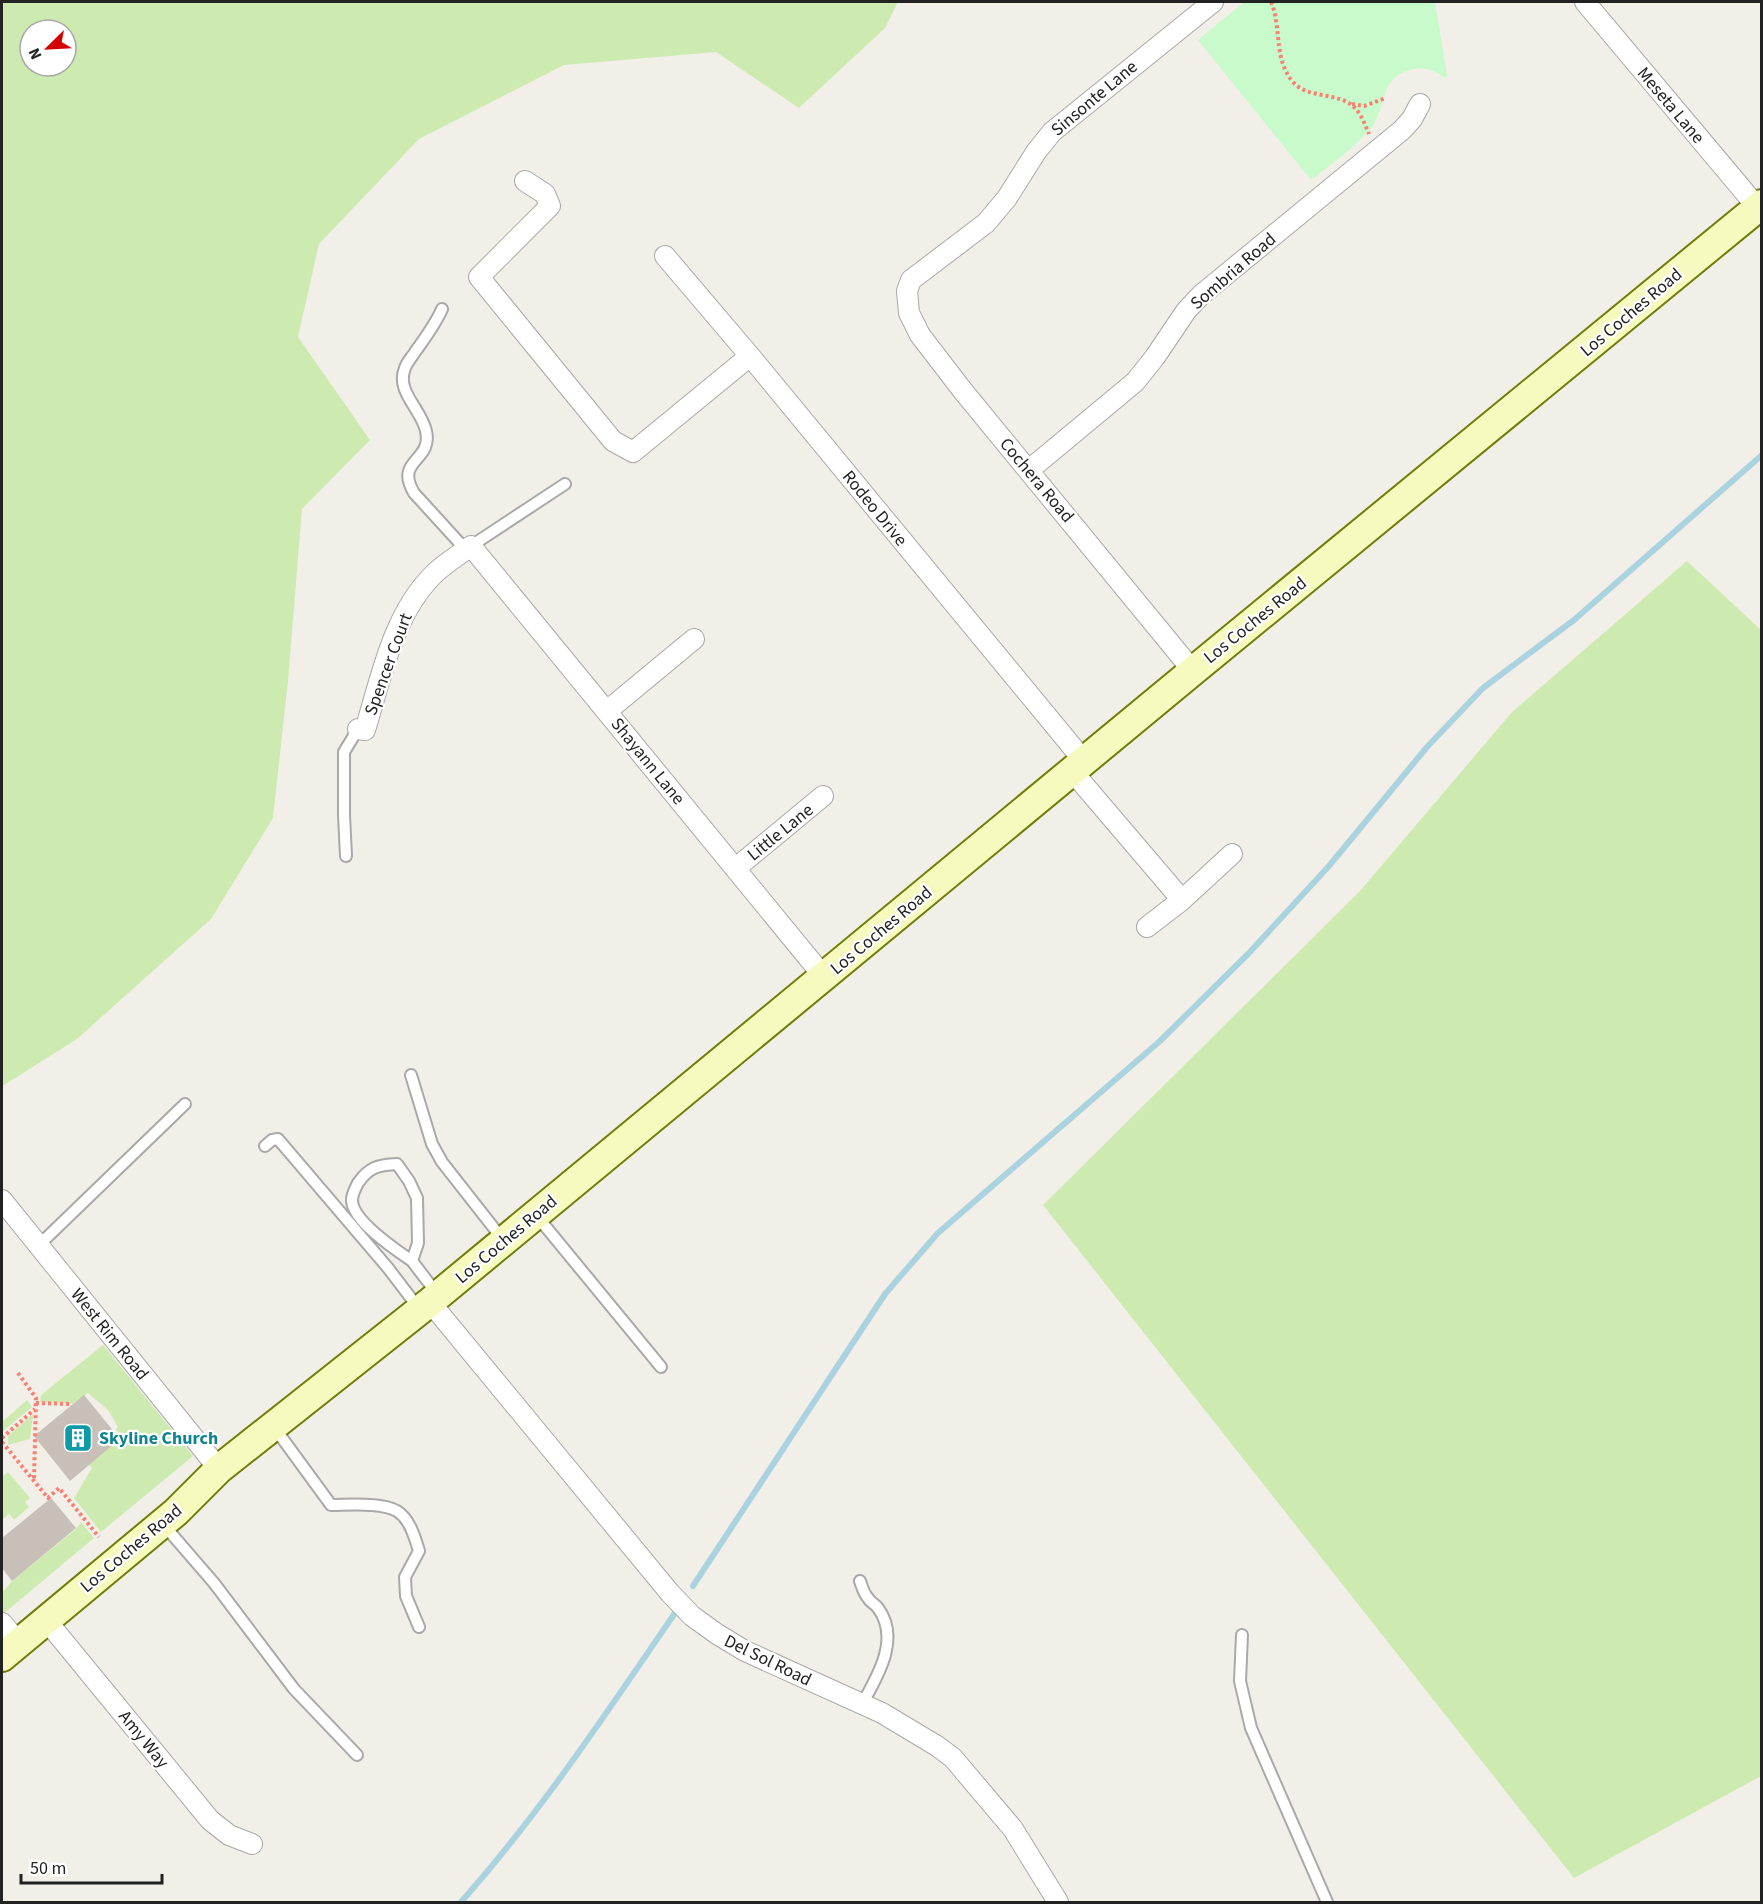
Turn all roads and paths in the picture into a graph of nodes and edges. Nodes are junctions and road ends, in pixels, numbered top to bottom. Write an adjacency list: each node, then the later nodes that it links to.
1 (1213, 2): 11 (street, Sinsonte Lane)
2 (1271, 2): 5 (path)
3 (1585, 2): 9 (street, Meseta Lane)
4 (1386, 98): 5 (path)
5 (1348, 102): 7 (path)
6 (1420, 104): 14 (street, Sombria Road)
7 (1369, 134)
8 (525, 181): 13 (street)
9 (1760, 206): 18 (main road, Los Coches Road)
10 (664, 256): 13 (street, Rodeo Drive)
11 (911, 280): 14 (street, Cochera Road)
12 (442, 309): 16 (lane)
13 (750, 356): 21 (street, Rodeo Drive)
14 (1029, 470): 18 (street, Cochera Road)
15 (565, 484): 16 (lane)
16 (468, 548): 19 (street, Shayann Lane); 20 (street, Spencer Court)
17 (694, 639): 19 (street)
18 (1193, 670): 21 (main road, Los Coches Road)
19 (607, 711): 25 (street, Shayann Lane)
20 (358, 729): 24 (lane)
21 (1078, 766): 26 (street, Rodeo Drive); 28 (main road, Los Coches Road)
22 (823, 796): 25 (street, Little Lane)
23 (1232, 854): 26 (street)
24 (346, 856)
25 (736, 868): 28 (street, Shayann Lane)
26 (1182, 900): 27 (street)
27 (1147, 927)
28 (824, 977): 33 (main road, Los Coches Road)
29 (411, 1074): 34 (lane)
30 (185, 1104): 35 (lane)
31 (265, 1146): 37 (lane)
32 (2, 1200): 35 (street, West Rim Road)
33 (536, 1215): 34 (main road, Los Coches Road); 38 (lane)
34 (504, 1241): 37 (main road, Los Coches Road)
35 (38, 1246): 44 (street, West Rim Road)
36 (412, 1262): 36 (lane); 37 (lane)
37 (429, 1303): 42 (main road, Los Coches Road); 53 (street, Del Sol Road)
38 (662, 1367)
39 (18, 1373): 41 (path)
40 (72, 1404): 41 (path)
41 (36, 1406): 43 (path); 45 (path)
42 (273, 1426): 44 (main road, Los Coches Road); 50 (lane)
43 (2, 1440): 45 (path)
44 (219, 1468): 46 (main road, Los Coches Road)
45 (34, 1481): 47 (path)
46 (163, 1524): 49 (main road, Los Coches Road); 54 (lane)
47 (99, 1538)
48 (860, 1581): 53 (lane)
49 (46, 1620): 52 (main road, Los Coches Road); 55 (street, Amy Way)
50 (418, 1626)
51 (1242, 1635): 57 (lane)
52 (7, 1640)
53 (862, 1704): 56 (street, Del Sol Road)
54 (357, 1755)
55 (252, 1844)
56 (1058, 1902)
57 (1327, 1902)

